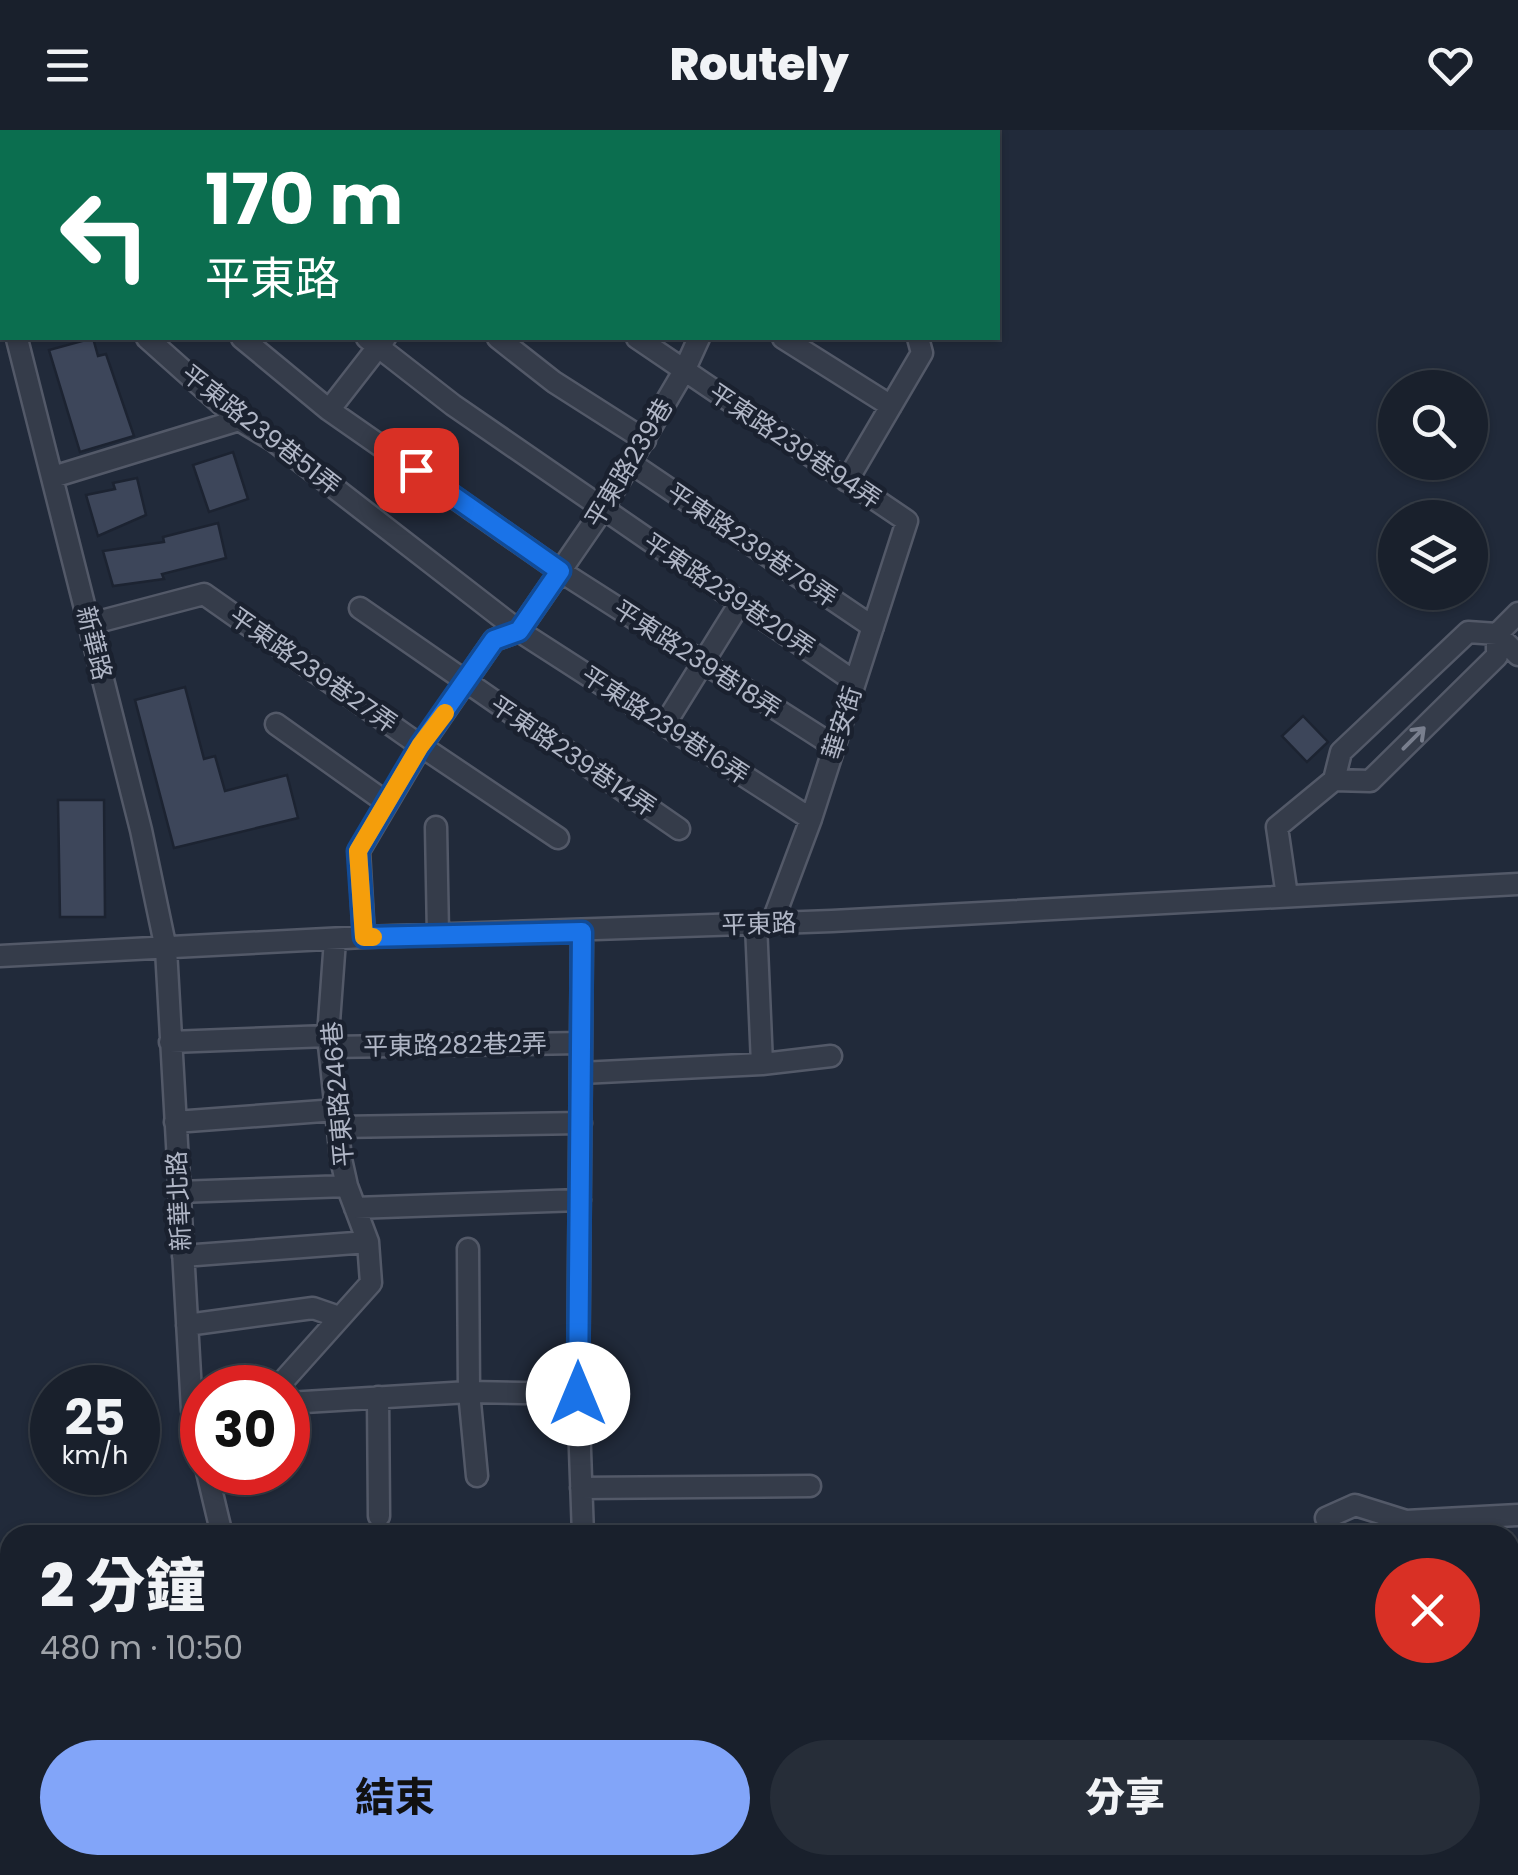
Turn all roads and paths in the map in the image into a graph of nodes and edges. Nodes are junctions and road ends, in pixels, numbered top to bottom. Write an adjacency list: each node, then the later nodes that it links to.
1 (17, 340): 16 (street, 新華路)
2 (149, 340): 13 (street, 平東路239巷51弄)
3 (244, 340): 12 (street, 平東路239巷18弄)
4 (377, 340): 12 (street); 18 (street, 平東路239巷20弄)
5 (501, 340): 14 (street)
6 (641, 340): 10 (street, 平東路239巷94弄)
7 (698, 340): 10 (street, 平東路239巷)
8 (786, 340): 11 (street)
9 (920, 345): 11 (street)
10 (684, 372): 14 (street, 平東路239巷); 17 (street, 平東路239巷94弄)
11 (891, 406): 17 (street)
12 (329, 410): 20 (street, 平東路239巷18弄)
13 (240, 420): 16 (street); 26 (street, 平東路239巷51弄)
14 (644, 440): 15 (street, 平東路239巷)
15 (631, 464): 18 (street, 平東路239巷); 25 (street, 平東路239巷78弄)
16 (52, 477): 24 (street, 新華路)
17 (847, 481): 19 (street, 平東路239巷94弄)
18 (603, 509): 20 (street, 平東路239巷); 21 (street, 平東路239巷20弄)
19 (906, 522): 25 (street, 華安街)
20 (560, 571): 26 (street, 平東路239巷); 29 (street, 平東路239巷18弄)
21 (740, 603): 29 (street); 30 (street, 平東路239巷20弄)
22 (360, 608): 31 (street, 平東路239巷14弄)
23 (1518, 613): 27 (street)
24 (90, 624): 34 (street, 平東路239巷27弄); 49 (street, 新華路)
25 (872, 627): 30 (street, 華安街)
26 (519, 631): 31 (street, 平東路239巷); 33 (street, 平東路239巷16弄)
27 (1497, 634): 28 (street); 36 (street); 36 (street, one-way to 27)
28 (1518, 654)
29 (702, 661): 33 (street); 35 (street, 平東路239巷18弄)
30 (855, 682): 35 (street, 華安街)
31 (466, 684): 34 (street, 平東路239巷); 40 (street, 平東路239巷14弄)
32 (276, 724): 37 (street)
33 (666, 724): 38 (street, 平東路239巷16弄)
34 (420, 746): 37 (street, 平東路239巷); 41 (street, 平東路239巷27弄)
35 (834, 746): 38 (street, 華安街)
36 (1334, 780): 43 (street)
37 (387, 803): 47 (street, 平東路239巷)
38 (811, 819): 44 (street, 華安街)
39 (436, 827): 46 (street)
40 (679, 829)
41 (558, 838)
42 (1518, 884): 43 (street, 平東路)
43 (1287, 896): 44 (street, 平東路)
44 (764, 924): 45 (street, 平東路); 55 (street)
45 (582, 932): 46 (street, 平東路); 53 (street)
46 (438, 935): 47 (street, 平東路)
47 (364, 937): 48 (street, 平東路)
48 (335, 940): 49 (street, 平東路); 51 (street, 平東路246巷)
49 (166, 949): 50 (street, 平東路); 52 (street, 新華北路)
50 (0, 956)
51 (328, 1041): 52 (street, 平東路282巷2弄); 53 (street, 平東路282巷2弄); 57 (street, 平東路246巷)
52 (170, 1042): 58 (street, 新華北路)
53 (581, 1044): 56 (street)
54 (832, 1056): 55 (street)
55 (762, 1064): 56 (street)
56 (581, 1073): 59 (street)
57 (337, 1118): 58 (street); 59 (street); 60 (street, 平東路246巷)
58 (174, 1122): 61 (street, 新華北路)
59 (581, 1124): 62 (street)
60 (347, 1186): 61 (street); 63 (street, 平東路246巷)
61 (178, 1192): 66 (street, 新華北路)
62 (580, 1200): 63 (street); 72 (street)
63 (355, 1208): 64 (street, 平東路246巷)
64 (368, 1242): 66 (street); 67 (street, 平東路246巷)
65 (468, 1249): 71 (street)
66 (182, 1256): 68 (street, 新華北路)
67 (339, 1317): 68 (street); 70 (street, 平東路246巷)
68 (187, 1325): 69 (street, 新華北路)
69 (192, 1365)
70 (297, 1365)
71 (469, 1392): 72 (street); 73 (street); 75 (street)
72 (578, 1394): 77 (street)
73 (378, 1397): 74 (street); 80 (street)
74 (310, 1401)
75 (476, 1476)
76 (810, 1486): 77 (street)
77 (581, 1488): 83 (street)
78 (212, 1495): 82 (street)
79 (1518, 1515): 85 (street)
80 (379, 1516)
81 (1326, 1518): 84 (street)
82 (220, 1525)
83 (583, 1525)
84 (1444, 1525)
85 (1478, 1525)

